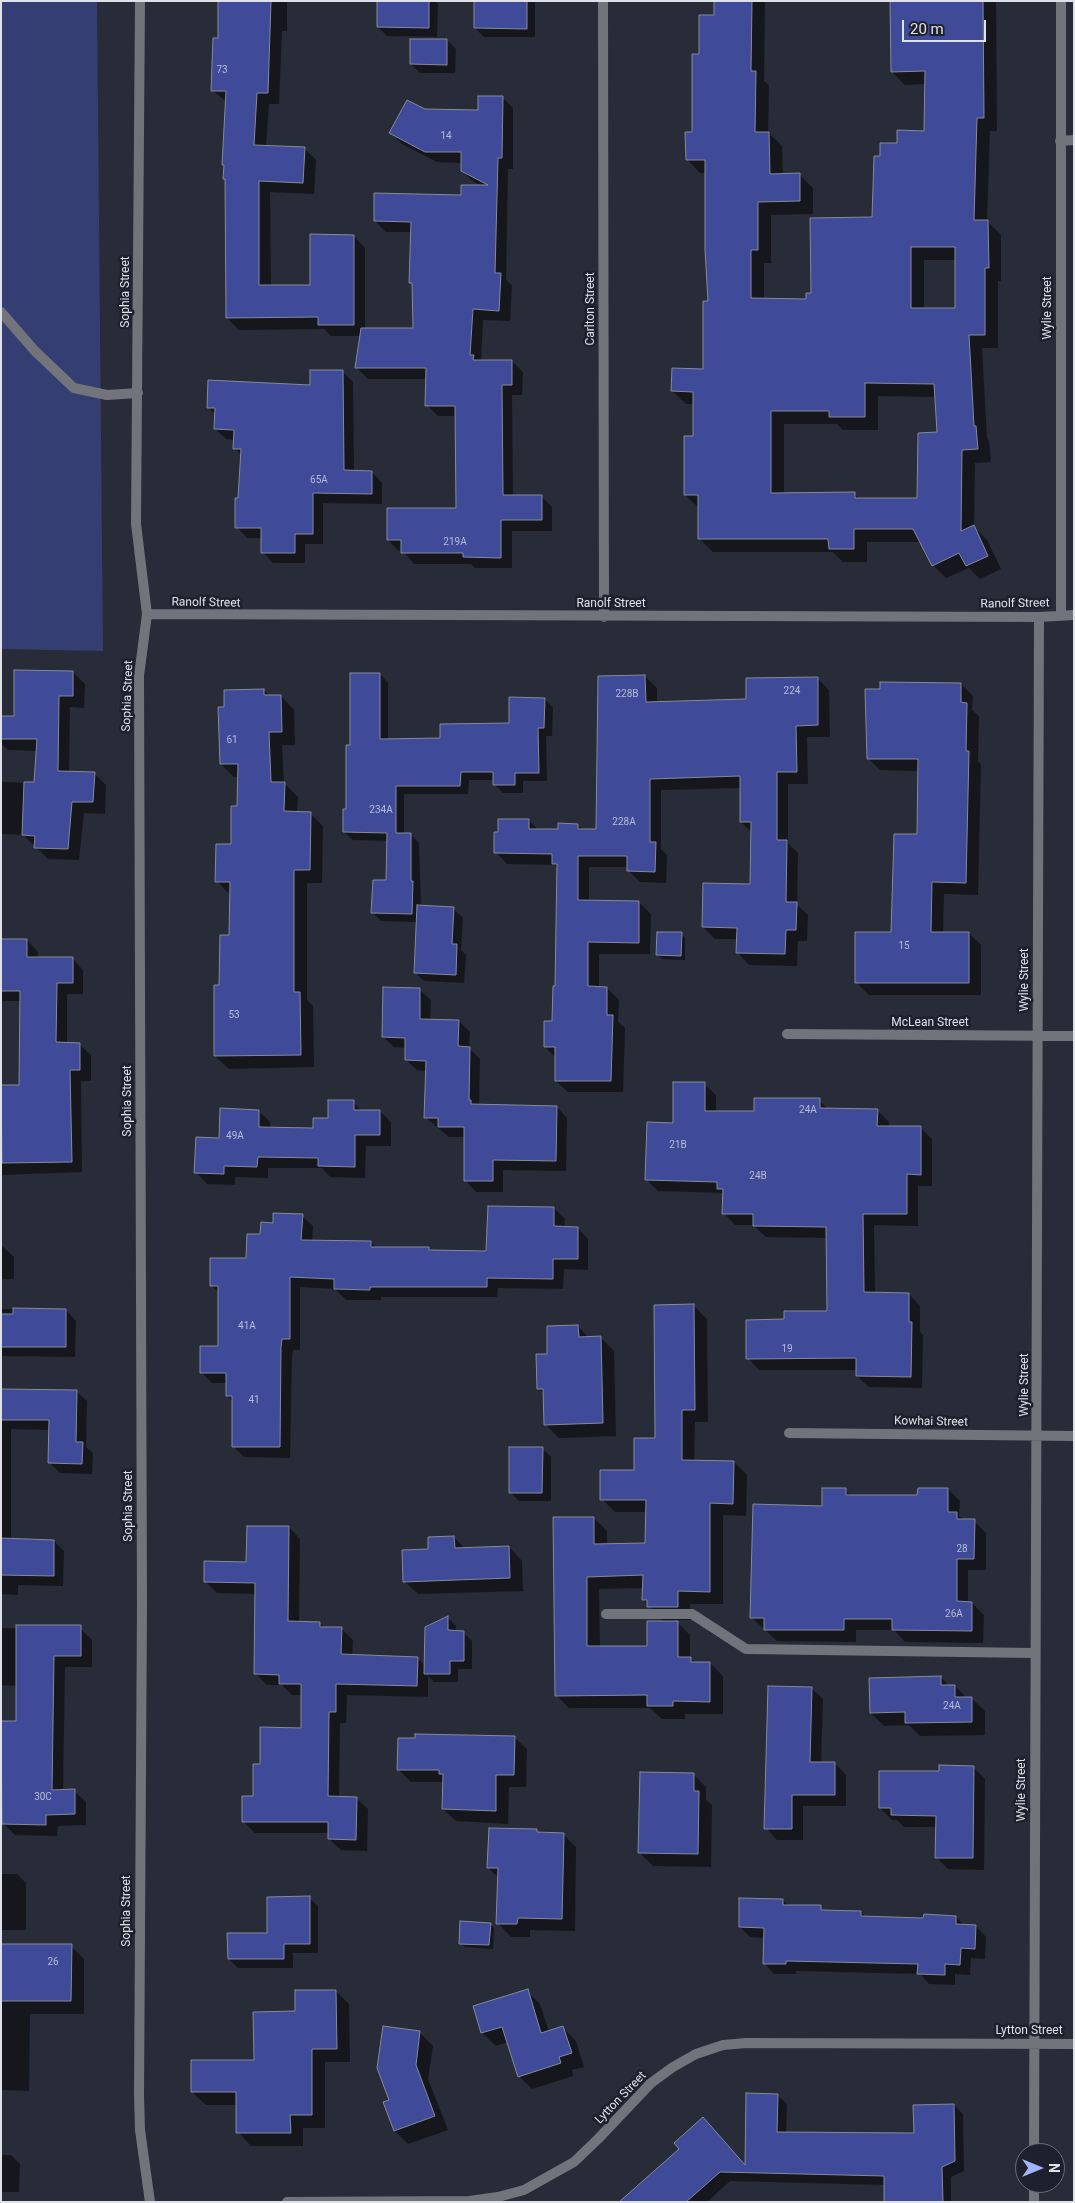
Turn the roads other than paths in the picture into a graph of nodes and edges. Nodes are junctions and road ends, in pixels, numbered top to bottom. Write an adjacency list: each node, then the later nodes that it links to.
1 (140, 1): 7 (street, Sophia Street)
2 (603, 1): 11 (street, Carlton Street)
3 (1061, 1): 4 (street, Wylie Street)
4 (1060, 140): 5 (street); 9 (street, Wylie Street)
5 (1074, 140)
6 (1, 312): 7 (street)
7 (138, 393): 8 (street, Sophia Street)
8 (147, 614): 11 (street, Ranolf Street); 24 (street, Sophia Street)
9 (1061, 615): 10 (street, Ranolf Street); 12 (street, Ranolf Street)
10 (1074, 615)
11 (604, 617): 12 (street, Ranolf Street)
12 (1039, 617): 14 (street, Wylie Street)
13 (787, 1034): 14 (street, McLean Street)
14 (1037, 1036): 15 (street, McLean Street); 17 (street, Wylie Street)
15 (1074, 1036)
16 (789, 1433): 17 (street, Kowhai Street)
17 (1037, 1435): 18 (street, Kowhai Street); 20 (street, Wylie Street)
18 (1074, 1436)
19 (606, 1614): 20 (street)
20 (1034, 1653): 21 (street, Wylie Street)
21 (1034, 2044): 22 (street, Lytton Street); 23 (street, Wylie Street); 25 (street, Lytton Street)
22 (1074, 2044)
23 (1034, 2143)
24 (150, 2202)
25 (286, 2202)

